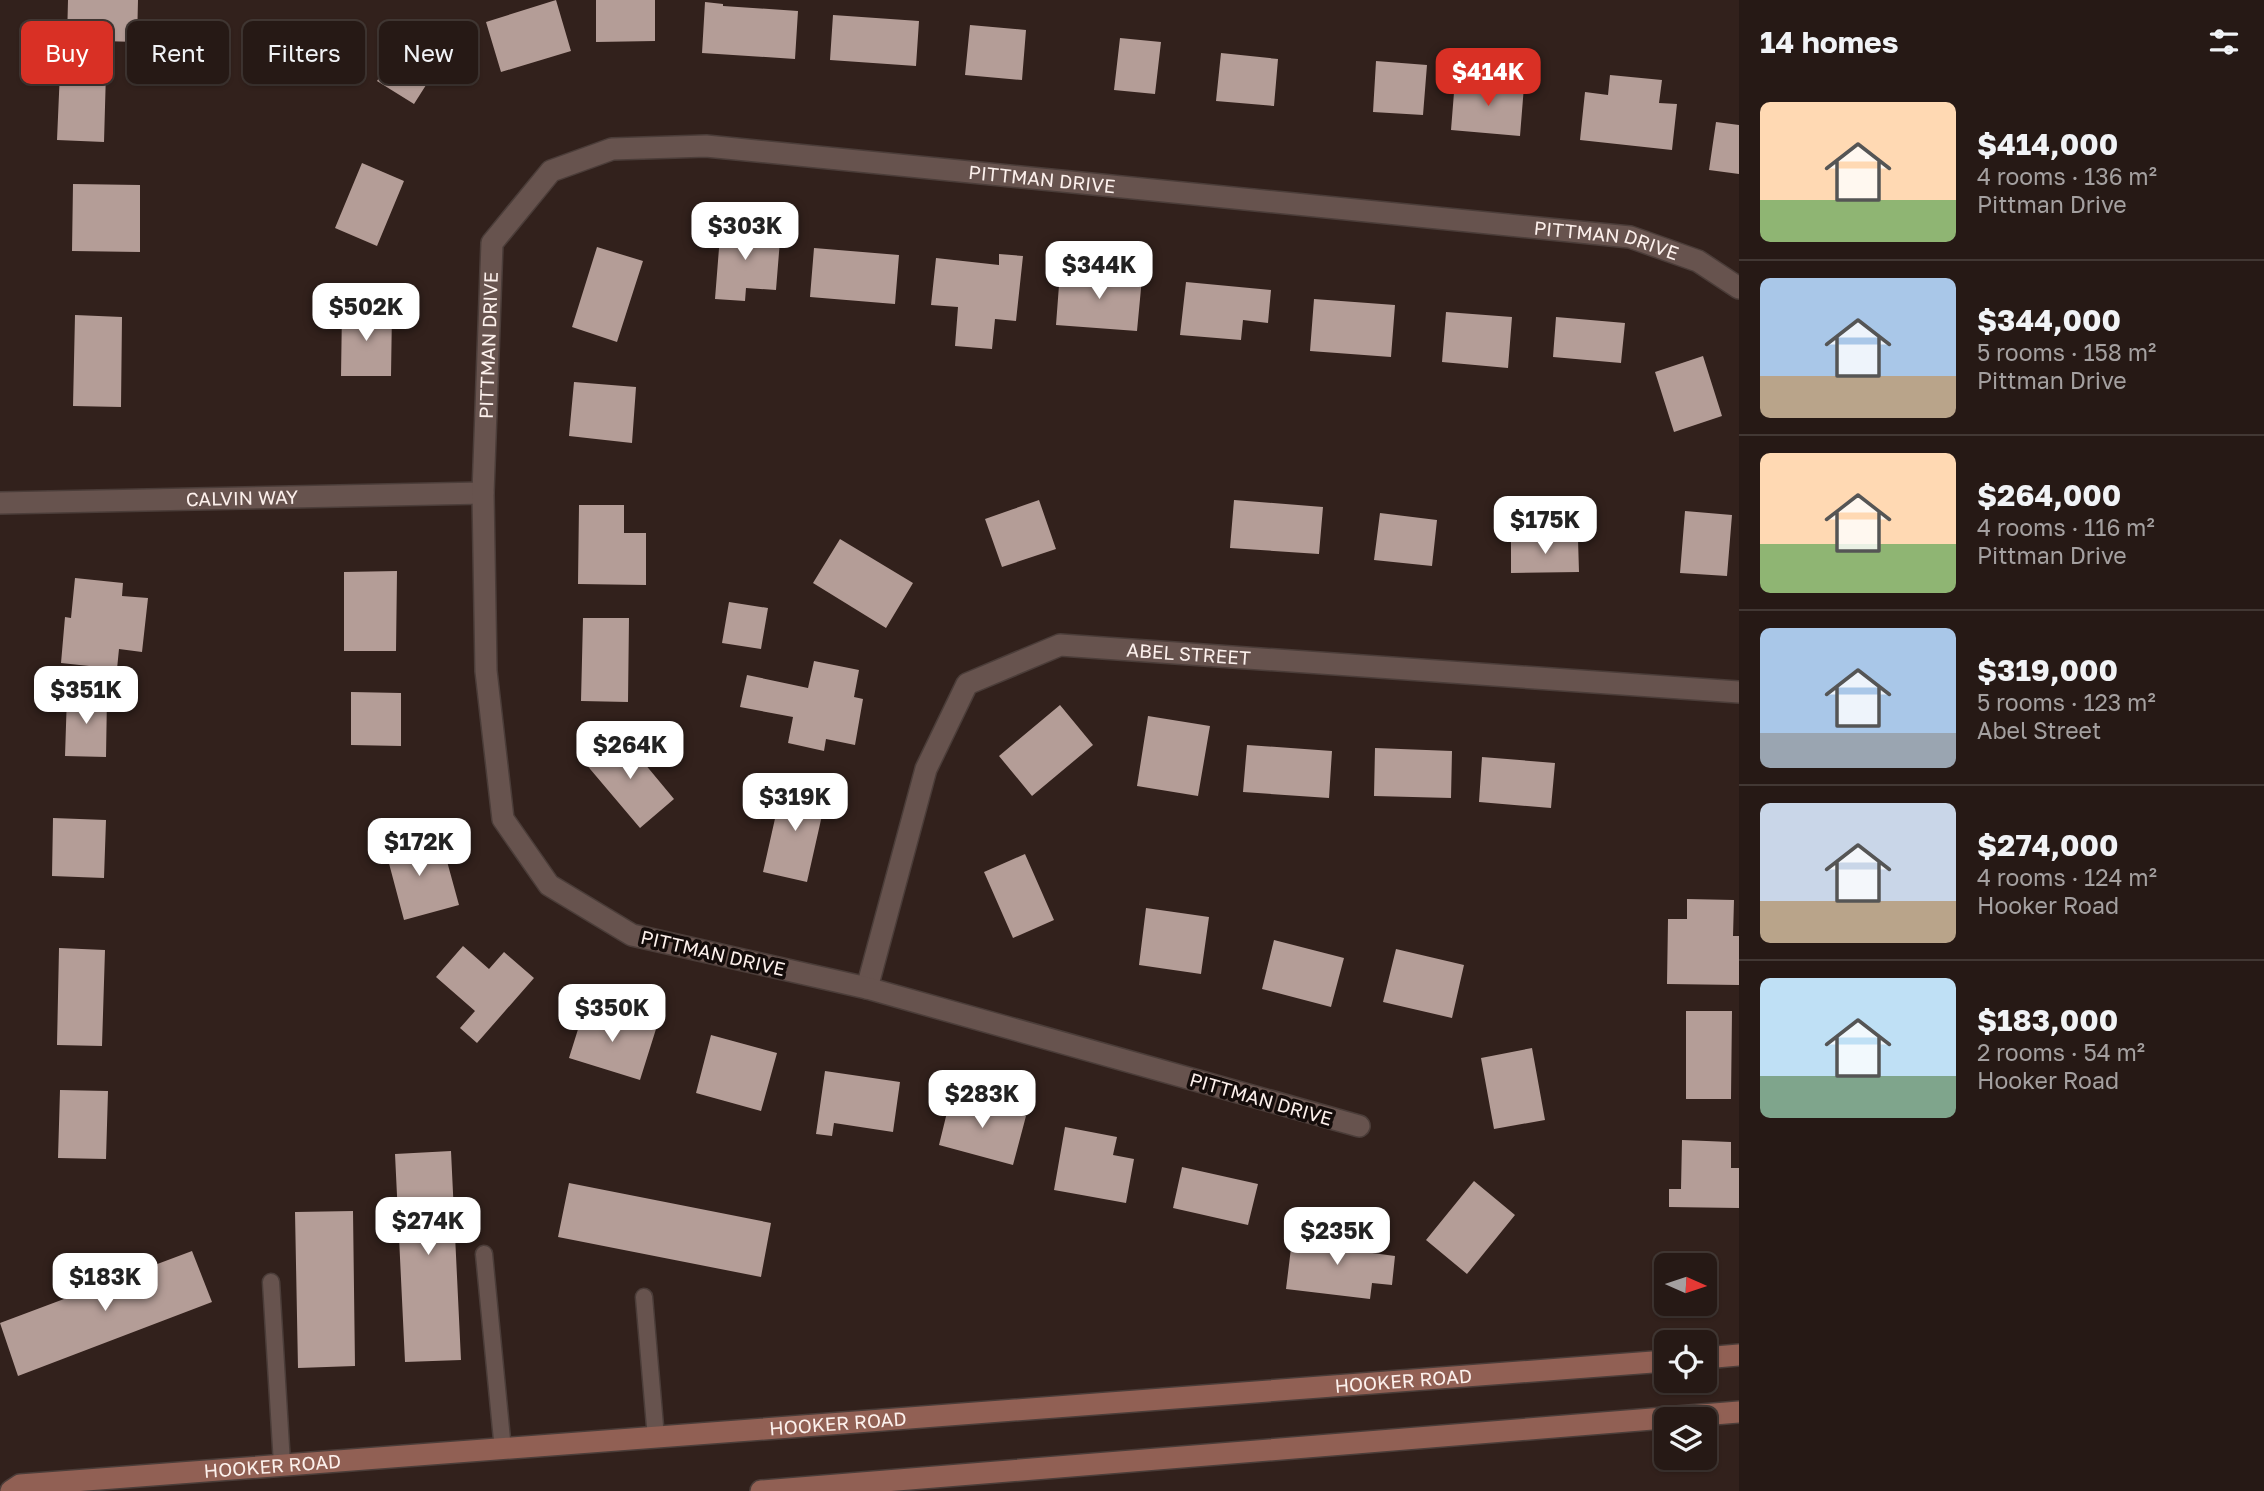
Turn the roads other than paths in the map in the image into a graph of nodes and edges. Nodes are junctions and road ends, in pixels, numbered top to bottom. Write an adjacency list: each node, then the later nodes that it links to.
1 (1739, 288): 2 (street, PITTMAN DRIVE)
2 (483, 493): 3 (street, CALVIN WAY); 5 (street, PITTMAN DRIVE)
3 (0, 503)
4 (1739, 692): 5 (street, ABEL STREET)
5 (867, 988): 6 (street, PITTMAN DRIVE)
6 (1359, 1126)
7 (484, 1254): 15 (lane)
8 (271, 1282): 16 (lane)
9 (644, 1297): 14 (lane)
10 (1739, 1355): 11 (main road)
11 (1717, 1357)
12 (1654, 1362): 14 (main road, HOOKER ROAD)
13 (1739, 1412): 18 (main road)
14 (656, 1438): 15 (main road, HOOKER ROAD)
15 (503, 1450): 16 (main road, HOOKER ROAD)
16 (282, 1464): 17 (main road, HOOKER ROAD)
17 (11, 1491)
18 (761, 1491)

